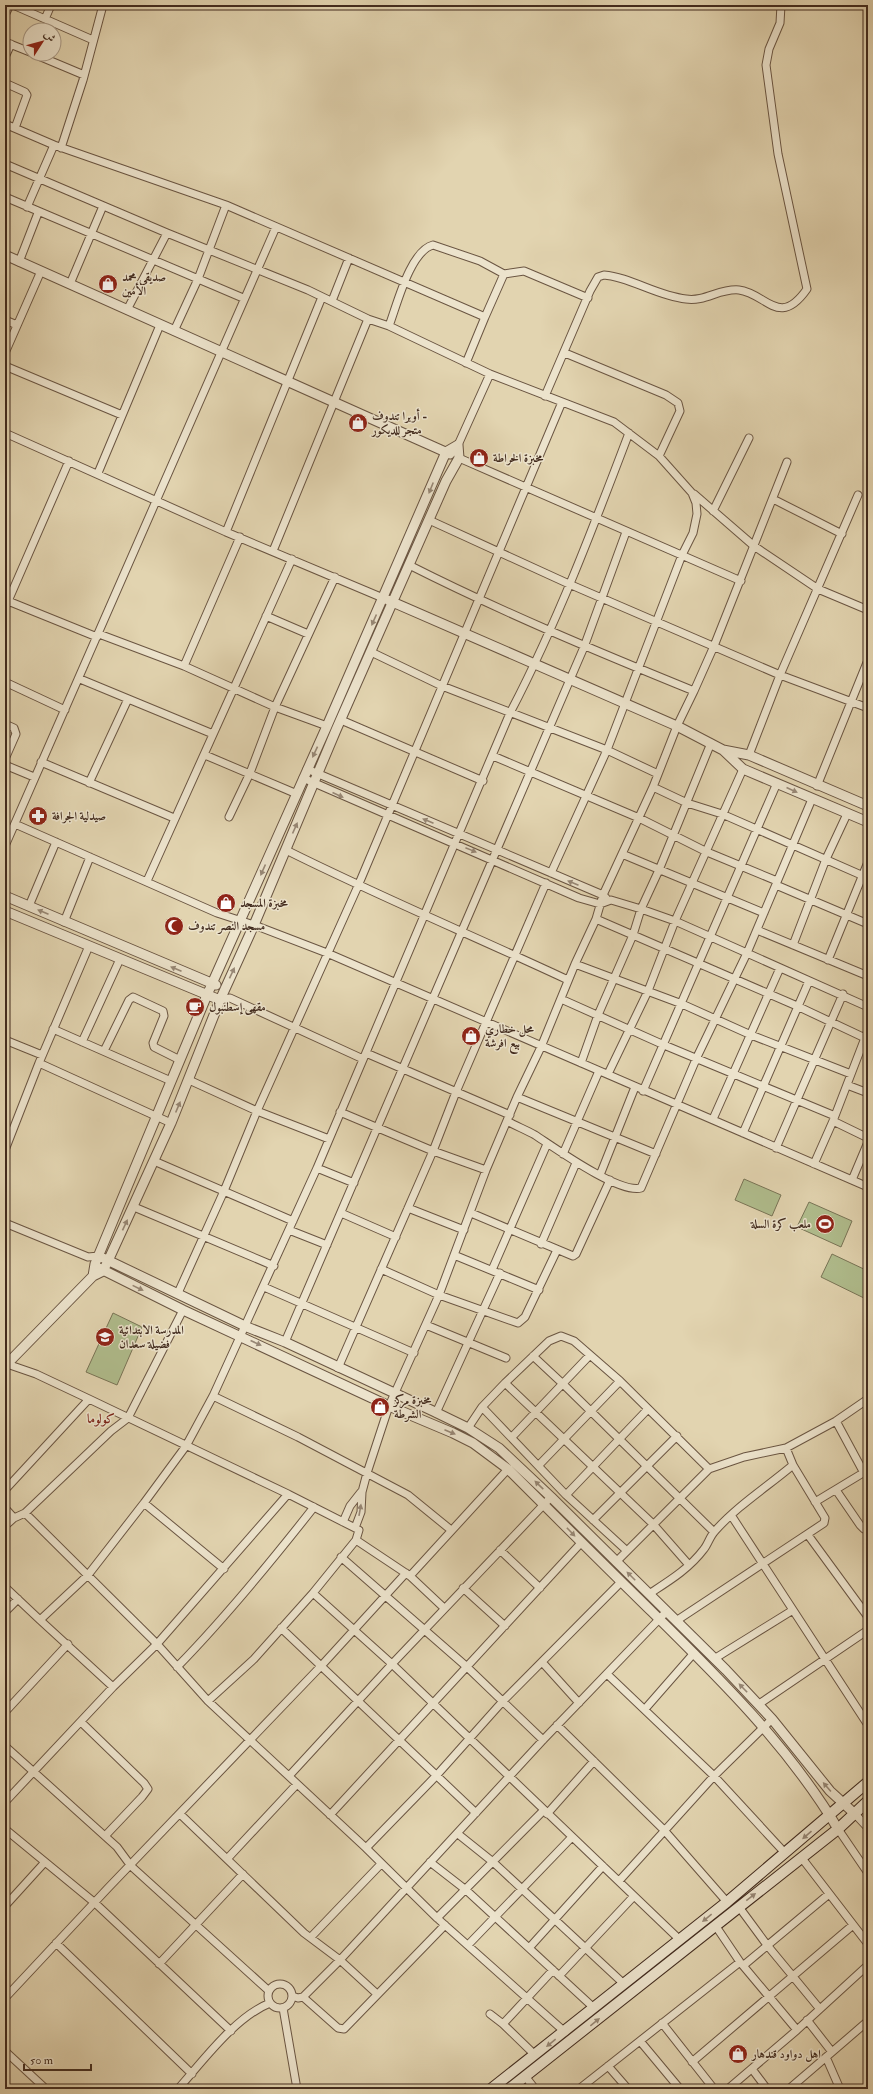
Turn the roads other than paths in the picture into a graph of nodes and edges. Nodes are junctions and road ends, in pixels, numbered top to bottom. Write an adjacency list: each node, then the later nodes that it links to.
1 (10, 5): 6 (street)
2 (13, 5): 7 (street)
3 (51, 5): 7 (street)
4 (103, 5): 8 (street)
5 (781, 5): 42 (street)
6 (5, 15)
7 (45, 19): 8 (street)
8 (93, 40): 13 (street)
9 (8, 43): 10 (street); 11 (street)
10 (22, 49)
11 (5, 57)
12 (53, 62): 13 (street)
13 (84, 75): 18 (street)
14 (5, 83): 16 (street)
15 (5, 124): 16 (street)
16 (15, 128): 17 (street)
17 (54, 145): 18 (street); 20 (street)
18 (61, 148): 22 (street)
19 (5, 164): 20 (street)
20 (39, 179): 23 (street); 24 (street)
21 (5, 198): 24 (street)
22 (226, 205): 26 (street); 29 (street)
23 (103, 206): 27 (street); 28 (street)
24 (27, 207): 25 (street)
25 (38, 213): 28 (street); 33 (street)
26 (276, 226): 31 (street); 34 (street)
27 (167, 233): 29 (street); 32 (street)
28 (92, 235): 32 (street); 39 (street)
29 (210, 251): 34 (street); 37 (street)
30 (5, 255): 33 (street)
31 (349, 258): 38 (street); 43 (street)
32 (153, 259): 37 (street); 44 (street)
33 (19, 262): 35 (street)
34 (257, 270): 40 (street); 41 (street)
35 (41, 271): 39 (street); 48 (street)
36 (504, 274): 38 (street); 42 (street); 45 (street)
37 (198, 279): 41 (street); 51 (street)
38 (405, 282): 45 (street); 50 (street)
39 (70, 284): 44 (street)
40 (322, 297): 43 (street); 58 (street)
41 (243, 298): 52 (street)
42 (588, 298): 54 (street)
43 (332, 300): 46 (street)
44 (127, 310): 49 (street)
45 (485, 317): 55 (street)
46 (368, 318): 50 (street); 61 (street)
47 (5, 320): 48 (street)
48 (17, 325): 53 (street)
49 (160, 325): 51 (street); 62 (street)
50 (389, 326): 55 (street)
51 (174, 331): 52 (street)
52 (220, 352): 58 (street); 77 (street)
53 (5, 353)
54 (564, 353): 59 (street); 68 (street)
55 (466, 363): 57 (street)
56 (5, 366): 62 (street)
57 (490, 374): 59 (street); 66 (street)
58 (287, 381): 61 (street); 81 (street)
59 (545, 396): 60 (street)
60 (562, 402): 64 (street); 73 (street)
61 (335, 403): 67 (street); 87 (street)
62 (122, 415): 72 (street)
63 (5, 433): 70 (street)
64 (629, 433): 68 (street); 79 (street)
65 (749, 438): 78 (street)
66 (458, 445): 67 (street); 69 (street)
67 (446, 452): 69 (street); 96 (street, one-way to 96)
68 (659, 456): 74 (street)
69 (459, 458): 73 (street); 80 (street)
70 (69, 462): 72 (street); 99 (street)
71 (787, 462): 76 (street)
72 (98, 473): 77 (street)
73 (525, 487): 79 (street); 86 (street)
74 (692, 493): 78 (street); 88 (street)
75 (858, 495): 83 (street)
76 (773, 499): 83 (street); 85 (street)
77 (157, 500): 81 (street); 106 (street)
78 (713, 511): 85 (street)
79 (598, 517): 82 (street); 93 (street)
80 (429, 520): 86 (street); 90 (street)
81 (226, 532): 84 (street)
82 (626, 532): 88 (street); 95 (street)
83 (842, 534): 94 (street)
84 (240, 537): 87 (street); 112 (street)
85 (754, 546): 92 (street); 94 (street)
86 (498, 550): 93 (street); 97 (street)
87 (273, 551): 89 (street)
88 (682, 555): 92 (street); 102 (street)
89 (292, 559): 91 (street); 101 (street)
90 (409, 565): 97 (street); 98 (street)
91 (335, 577): 96 (street); 104 (street)
92 (741, 581): 107 (street)
93 (569, 584): 95 (street); 103 (street)
94 (818, 589): 100 (street); 114 (street)
95 (602, 597): 102 (street); 108 (street)
96 (383, 598): 98 (street); 118 (street, one-way to 118)
97 (478, 600): 103 (street); 105 (street)
98 (393, 602): 105 (street); 109 (street)
99 (7, 604): 106 (street)
100 (868, 610)
101 (266, 616): 104 (street); 120 (street)
102 (656, 621): 107 (street); 113 (street)
103 (550, 631): 108 (street); 111 (street)
104 (308, 634): 126 (street)
105 (465, 634): 111 (street); 119 (street)
106 (98, 636): 112 (street); 115 (street)
107 (714, 646): 114 (street); 122 (street)
108 (584, 647): 113 (street); 116 (street)
109 (371, 652): 119 (street); 121 (street)
110 (868, 662): 124 (street)
111 (536, 664): 116 (street); 129 (street)
112 (184, 666): 120 (street)
113 (637, 668): 122 (street); 125 (street)
114 (780, 675): 124 (street); 141 (street)
115 (80, 679): 123 (street); 128 (street)
116 (570, 679): 125 (street); 134 (street)
117 (5, 682): 128 (street)
118 (344, 686): 121 (street); 132 (street)
119 (442, 686): 129 (street); 139 (street)
120 (234, 688): 126 (street); 135 (street)
121 (354, 691): 130 (street)
122 (694, 692): 133 (street)
123 (128, 699): 135 (street); 155 (street)
124 (850, 703): 127 (street); 158 (street)
125 (625, 704): 133 (street); 137 (street)
126 (275, 707): 132 (street); 149 (street)
127 (868, 708)
128 (65, 710): 144 (street)
129 (510, 713): 134 (street); 142 (street)
130 (341, 720): 139 (street); 150 (street)
131 (5, 724): 143 (street)
132 (327, 726): 146 (street, one-way to 146)
133 (677, 726): 136 (street); 151 (street)
134 (548, 728): 137 (street); 148 (street)
135 (213, 734): 140 (street)
136 (711, 743): 138 (street); 163 (street)
137 (607, 750): 151 (street); 161 (street)
138 (723, 750): 141 (street); 147 (street)
139 (414, 751): 154 (street); 164 (street)
140 (205, 755): 149 (street); 170 (street)
141 (749, 755): 158 (street)
142 (493, 756): 148 (street); 154 (street)
143 (5, 759)
144 (41, 762): 152 (street); 155 (street)
145 (5, 765): 152 (street)
146 (308, 769): 150 (street); 153 (street)
147 (743, 769): 157 (street); 166 (street)
148 (530, 771): 161 (street); 182 (street)
149 (250, 773): 160 (street); 169 (street)
150 (318, 774): 156 (street); 164 (street)
151 (658, 774): 159 (street)
152 (34, 777): 173 (street)
153 (303, 778): 156 (street); 160 (street)
154 (482, 781): 175 (street)
155 (89, 783): 170 (street)
156 (314, 783): 168 (street, one-way to 168); 181 (street, one-way to 156)
157 (777, 783): 162 (street, one-way to 162); 174 (street)
158 (817, 786): 165 (street)
159 (653, 787): 163 (street); 171 (street)
160 (297, 794): 210 (street, one-way to 210)
161 (588, 796): 171 (street); 191 (street)
162 (812, 799): 167 (street); 179 (street)
163 (687, 803): 166 (street); 176 (street)
164 (391, 806): 168 (street); 175 (street, one-way to 164)
165 (868, 806)
166 (722, 814): 174 (street); 183 (street)
167 (847, 814): 172 (street); 187 (street)
168 (387, 815): 178 (street); 197 (street)
169 (229, 817)
170 (174, 818): 193 (street)
171 (639, 818): 176 (street); 184 (street)
172 (868, 822)
173 (15, 824): 177 (street); 180 (street)
174 (756, 830): 179 (street); 189 (street)
175 (459, 834): 178 (street); 182 (street)
176 (673, 836): 183 (street); 190 (street)
177 (56, 842): 185 (street); 203 (street)
178 (455, 844): 186 (street, one-way to 186); 207 (street)
179 (793, 845): 187 (street); 195 (street)
180 (5, 846)
181 (286, 850): 197 (street); 214 (street)
182 (496, 850): 186 (street); 191 (street)
183 (707, 852): 189 (street); 196 (street)
184 (622, 854): 190 (street); 199 (street)
185 (90, 856): 193 (street); 211 (street)
186 (492, 859): 194 (street); 216 (street)
187 (826, 859): 192 (street); 200 (street)
188 (868, 862): 192 (street)
189 (740, 866): 195 (street); 201 (street)
190 (659, 870): 196 (street); 204 (street)
191 (551, 873): 199 (street, one-way to 191)
192 (865, 877): 208 (street)
193 (147, 881): 210 (street)
194 (546, 883): 202 (street); 226 (street)
195 (777, 883): 200 (street); 206 (street)
196 (692, 884): 201 (street); 212 (street)
197 (358, 886): 207 (street); 224 (street)
198 (5, 896): 203 (street)
199 (605, 898): 202 (street); 204 (street)
200 (810, 898): 208 (street); 220 (street)
201 (726, 899): 206 (street); 218 (street)
202 (600, 904): 209 (street)
203 (29, 906): 211 (street, one-way to 203)
204 (641, 909): 212 (street); 217 (street)
205 (5, 911): 221 (street)
206 (764, 913): 215 (street)
207 (424, 914): 216 (street); 237 (street)
208 (846, 915): 213 (street); 228 (street)
209 (596, 919): 217 (street); 229 (street)
210 (240, 920): 214 (street); 238 (street)
211 (64, 922): 219 (street)
212 (675, 922): 218 (street); 222 (street)
213 (868, 924)
214 (254, 925): 224 (street); 239 (street, one-way to 214)
215 (757, 930): 220 (street); 225 (street)
216 (462, 931): 226 (street); 245 (street)
217 (633, 935): 222 (street); 233 (street)
218 (710, 938): 225 (street); 230 (street)
219 (110, 941): 223 (street); 238 (street, one-way to 219)
220 (793, 945): 228 (street)
221 (89, 946): 223 (street); 256 (street)
222 (665, 949): 230 (street); 240 (street)
223 (105, 952): 227 (street)
224 (327, 953): 237 (street); 255 (street)
225 (747, 953): 231 (street); 234 (street)
226 (516, 956): 235 (street); 254 (street)
227 (120, 959): 243 (street); 262 (street)
228 (828, 960): 232 (street)
229 (575, 964): 233 (street); 235 (street)
230 (699, 965): 234 (street); 248 (street)
231 (780, 968): 236 (street); 241 (street)
232 (868, 976)
233 (615, 978): 240 (street); 251 (street)
234 (734, 979): 241 (street); 252 (street)
235 (568, 980): 246 (street)
236 (809, 981): 242 (street); 249 (street)
237 (395, 982): 245 (street); 269 (street)
238 (212, 983): 239 (street); 243 (street)
239 (225, 990): 244 (street); 247 (street)
240 (648, 991): 248 (street); 257 (street)
241 (769, 994): 249 (street); 259 (street)
242 (843, 994): 250 (street); 253 (street)
243 (207, 995): 247 (street); 271 (street)
244 (230, 998): 247 (street); 255 (street)
245 (433, 999): 254 (street); 275 (street)
246 (561, 999): 251 (street); 264 (street)
247 (220, 1000): 280 (street)
248 (682, 1004): 252 (street); 263 (street)
249 (797, 1006): 253 (street); 265 (street)
250 (868, 1007)
251 (598, 1015): 257 (street); 274 (street)
252 (714, 1020): 259 (street); 270 (street)
253 (831, 1022): 260 (street); 272 (street)
254 (487, 1023): 264 (street); 286 (street)
255 (294, 1028): 269 (street); 291 (street)
256 (53, 1029): 262 (street); 268 (street)
257 (631, 1029): 263 (street); 278 (street)
258 (868, 1030): 260 (street)
259 (751, 1035): 265 (street); 277 (street)
260 (865, 1038): 266 (street)
261 (5, 1040): 268 (street)
262 (82, 1042): 267 (street)
263 (664, 1045): 270 (street); 285 (street)
264 (541, 1047): 274 (street); 288 (street)
265 (780, 1047): 272 (street); 283 (street)
266 (865, 1049): 279 (street)
267 (104, 1051): 271 (street); 281 (street)
268 (42, 1055): 273 (street)
269 (364, 1056): 275 (street); 292 (street)
270 (697, 1057): 277 (street); 290 (street)
271 (180, 1060): 281 (street)
272 (814, 1060): 279 (street); 289 (street)
273 (39, 1063): 293 (street); 307 (street)
274 (581, 1063): 276 (street)
275 (402, 1068): 286 (street); 299 (street)
276 (599, 1071): 278 (street); 297 (street)
277 (734, 1073): 283 (street); 295 (street)
278 (608, 1074): 284 (street)
279 (851, 1074): 282 (street)
280 (189, 1080): 291 (street); 298 (street, one-way to 280)
281 (172, 1081): 293 (street)
282 (847, 1085): 287 (street); 296 (street)
283 (764, 1086): 289 (street); 300 (street)
284 (635, 1087): 285 (street); 301 (street)
285 (643, 1090): 290 (street)
286 (456, 1092): 294 (street); 308 (street)
287 (868, 1093)
288 (517, 1097): 294 (street); 297 (street)
289 (798, 1101): 296 (street); 306 (street)
290 (677, 1105): 295 (street); 310 (street)
291 (257, 1110): 303 (street); 321 (street)
292 (340, 1112): 299 (street); 303 (street)
293 (157, 1116): 298 (street); 337 (street)
294 (509, 1118): 305 (street); 315 (street)
295 (713, 1119): 300 (street)
296 (834, 1119): 302 (street); 313 (street)
297 (577, 1122): 301 (street); 309 (street)
298 (171, 1123): 311 (street)
299 (377, 1128): 308 (street); 319 (street)
300 (743, 1133): 306 (street)
301 (616, 1138): 310 (street); 316 (street)
302 (868, 1138)
303 (329, 1139): 314 (street)
304 (868, 1142): 318 (street)
305 (547, 1144): 309 (street); 330 (street)
306 (776, 1148): 313 (street)
307 (5, 1150)
308 (433, 1151): 315 (street); 323 (street)
309 (563, 1154): 312 (street)
310 (656, 1154): 317 (street)
311 (154, 1161): 321 (street); 322 (street)
312 (576, 1163): 316 (street); 333 (street)
313 (814, 1164): 318 (street)
314 (317, 1168): 319 (street); 326 (street)
315 (486, 1170): 325 (street)
316 (600, 1175): 317 (street)
317 (610, 1180): 335 (street)
318 (852, 1180): 320 (street)
319 (354, 1183): 324 (street)
320 (868, 1187)
321 (224, 1191): 326 (street); 331 (street)
322 (134, 1207): 331 (street); 338 (street, one-way to 322)
323 (408, 1208): 329 (street); 332 (street)
324 (341, 1213): 332 (street); 334 (street)
325 (471, 1213): 329 (street); 330 (street)
326 (294, 1221): 328 (street)
327 (5, 1223): 337 (street)
328 (289, 1230): 334 (street); 339 (street)
329 (464, 1230): 336 (street)
330 (508, 1230): 333 (street); 341 (street)
331 (203, 1237): 339 (street); 347 (street)
332 (396, 1237): 340 (street)
333 (541, 1244): 335 (street)
334 (327, 1245): 349 (street)
335 (557, 1250): 346 (street)
336 (454, 1255): 341 (street); 348 (street)
337 (97, 1260): 338 (street); 342 (street); 344 (street)
338 (108, 1261): 342 (street); 347 (street)
339 (274, 1266): 345 (street)
340 (381, 1269): 348 (street); 354 (street)
341 (492, 1270): 343 (street)
342 (103, 1271): 344 (street); 350 (street, one-way to 350)
343 (500, 1273): 346 (street); 351 (street)
344 (93, 1276): 362 (street)
345 (264, 1287): 349 (street); 353 (street)
346 (539, 1290): 351 (street)
347 (178, 1293): 353 (street)
348 (439, 1295): 351 (street); 352 (street)
349 (302, 1304): 354 (street); 356 (street)
350 (183, 1310): 355 (street); 377 (street)
351 (484, 1311): 357 (street)
352 (426, 1325): 357 (street); 358 (street)
353 (247, 1327): 355 (street); 356 (street)
354 (356, 1329): 358 (street); 363 (street)
355 (242, 1337): 368 (street); 371 (street, one-way to 371)
356 (286, 1342): 363 (street)
357 (469, 1343): 361 (street); 375 (street)
358 (414, 1353): 367 (street)
359 (590, 1355): 360 (street); 364 (street); 366 (street)
360 (533, 1356): 365 (street); 366 (street)
361 (506, 1358)
362 (6, 1365): 369 (street)
363 (338, 1368): 367 (street)
364 (620, 1381): 373 (street); 374 (street)
365 (505, 1383): 372 (street); 376 (street)
366 (563, 1384): 374 (street); 376 (street)
367 (395, 1394): 371 (street); 375 (street)
368 (213, 1396): 384 (street); 393 (street)
369 (89, 1399): 377 (street); 394 (street)
370 (868, 1399): 378 (street)
371 (389, 1406): 391 (street, one-way to 391); 393 (street)
372 (482, 1407): 379 (street); 381 (street)
373 (648, 1409): 380 (street); 382 (street)
374 (591, 1412): 382 (street); 383 (street)
375 (436, 1413): 379 (street)
376 (536, 1413): 381 (street); 383 (street)
377 (128, 1418): 384 (street); 407 (street)
378 (836, 1421): 385 (street); 392 (street)
379 (468, 1428): 400 (street, one-way to 379)
380 (677, 1436): 389 (street); 390 (street)
381 (512, 1437): 386 (street)
382 (619, 1439): 388 (street); 389 (street)
383 (564, 1440): 386 (street); 388 (street)
384 (186, 1446): 398 (street); 403 (street)
385 (786, 1448): 387 (street); 390 (street)
386 (539, 1465): 399 (street)
387 (792, 1465): 402 (street); 408 (street)
388 (592, 1466): 397 (street); 399 (street)
389 (647, 1466): 397 (street); 401 (street)
390 (708, 1468): 401 (street)
391 (508, 1469): 404 (street); 416 (street)
392 (866, 1472): 395 (street)
393 (367, 1473): 396 (street); 416 (street)
394 (5, 1490)
395 (836, 1490): 402 (street); 415 (street)
396 (362, 1492): 411 (street); 414 (street, one-way to 396)
397 (621, 1493): 410 (street); 412 (street)
398 (288, 1494): 405 (street); 427 (street)
399 (566, 1495): 410 (street)
400 (551, 1497): 404 (street); 424 (street)
401 (678, 1498): 412 (street); 417 (street)
402 (815, 1502): 418 (street)
403 (144, 1503): 427 (street); 429 (street)
404 (544, 1504): 420 (street, one-way to 420); 421 (street)
405 (314, 1507): 411 (street); 459 (street)
406 (5, 1508): 409 (street)
407 (25, 1513): 409 (street); 429 (street)
408 (731, 1516): 417 (street); 425 (street)
409 (14, 1518): 413 (street)
410 (593, 1520): 422 (street)
411 (343, 1522): 414 (street)
412 (653, 1524): 422 (street); 426 (street)
413 (5, 1526)
414 (355, 1528): 419 (street)
415 (868, 1528)
416 (451, 1530): 428 (street)
417 (714, 1532): 426 (street)
418 (808, 1534): 425 (street); 442 (street)
419 (356, 1540): 423 (street); 428 (street)
420 (581, 1543): 430 (street); 433 (street)
421 (500, 1550): 432 (street); 433 (street)
422 (627, 1551): 424 (street)
423 (341, 1557): 434 (street); 436 (street)
424 (616, 1562): 435 (street, one-way to 424)
425 (763, 1564): 439 (street); 445 (street)
426 (689, 1565): 435 (street)
427 (224, 1569): 452 (street)
428 (408, 1574): 436 (street); 438 (street)
429 (88, 1575): 444 (street); 452 (street)
430 (620, 1582): 443 (street); 456 (street)
431 (5, 1587): 437 (street)
432 (463, 1588): 438 (street); 446 (street)
433 (540, 1588): 446 (street)
434 (313, 1593): 447 (street); 448 (street)
435 (649, 1594): 441 (street)
436 (386, 1596): 448 (street); 449 (street)
437 (18, 1598): 440 (street); 444 (street)
438 (444, 1608): 449 (street)
439 (792, 1610): 454 (street); 455 (street)
440 (5, 1612)
441 (666, 1612): 443 (street); 445 (street)
442 (868, 1616)
443 (659, 1619): 453 (street); 461 (street)
444 (40, 1620): 451 (street)
445 (676, 1621): 454 (street)
446 (505, 1626): 460 (street)
447 (281, 1628): 458 (street); 463 (street)
448 (355, 1629): 457 (street); 458 (street)
449 (425, 1629): 457 (street); 460 (street)
450 (868, 1630): 455 (street)
451 (68, 1644): 462 (street); 470 (street)
452 (157, 1644): 459 (street); 462 (street)
453 (694, 1653): 469 (street); 475 (street)
454 (714, 1659): 468 (street, one-way to 454)
455 (825, 1659): 468 (street); 474 (street)
456 (542, 1662): 465 (street); 466 (street)
457 (392, 1664): 464 (street); 467 (street)
458 (322, 1665): 464 (street); 476 (street)
459 (177, 1667): 463 (street)
460 (467, 1667): 465 (street); 467 (street)
461 (607, 1674): 466 (street); 469 (street)
462 (113, 1687): 472 (street)
463 (208, 1701): 476 (street)
464 (358, 1701): 477 (street); 483 (street)
465 (503, 1702): 478 (street); 479 (street)
466 (579, 1703): 473 (street)
467 (433, 1704): 477 (street); 478 (street)
468 (759, 1704): 471 (street)
469 (645, 1709): 485 (street)
470 (5, 1712)
471 (772, 1719): 475 (street); 491 (street, one-way to 471)
472 (81, 1722): 482 (street); 503 (street)
473 (557, 1725): 479 (street); 481 (street)
474 (868, 1725)
475 (764, 1726): 485 (street); 497 (street)
476 (250, 1739): 483 (street); 494 (street)
477 (400, 1740): 484 (street); 495 (street)
478 (469, 1740): 484 (street); 486 (street)
479 (543, 1740): 486 (street)
480 (5, 1746): 482 (street)
481 (594, 1761): 492 (street); 501 (street)
482 (33, 1772): 490 (street); 503 (street)
483 (289, 1776): 488 (street)
484 (436, 1776): 493 (street); 505 (street)
485 (714, 1776): 501 (street); 506 (street)
486 (509, 1777): 492 (street); 493 (street)
487 (868, 1782): 491 (main road)
488 (297, 1784): 495 (street); 508 (street)
489 (868, 1801): 496 (main road)
490 (5, 1802)
491 (843, 1802): 496 (street); 497 (main road)
492 (545, 1812): 504 (street); 511 (street)
493 (476, 1813): 502 (street)
494 (180, 1814): 508 (street); 513 (street)
495 (330, 1814): 505 (street)
496 (855, 1814): 498 (street); 500 (main road)
497 (829, 1815): 500 (street); 506 (main road, one-way to 506)
498 (868, 1828)
499 (5, 1829): 509 (street)
500 (838, 1829): 507 (main road); 515 (street)
501 (664, 1830): 517 (street); 523 (street)
502 (458, 1834): 510 (street); 511 (street)
503 (105, 1836): 513 (street)
504 (572, 1837): 514 (street); 519 (street)
505 (366, 1848): 512 (street)
506 (785, 1853): 523 (main road)
507 (802, 1857): 521 (street); 526 (main road, one-way to 507)
508 (227, 1859): 516 (street)
509 (45, 1862): 524 (street); 525 (street)
510 (430, 1862): 518 (street); 520 (street)
511 (494, 1862): 519 (street); 520 (street)
512 (381, 1864): 518 (street); 534 (street)
513 (131, 1866): 524 (street); 530 (street)
514 (603, 1866): 517 (street); 529 (street)
515 (868, 1873)
516 (244, 1874): 530 (street); 534 (street)
517 (619, 1881): 522 (street)
518 (405, 1888): 528 (street); 542 (street)
519 (523, 1889): 527 (street); 529 (street)
520 (466, 1890): 527 (street); 528 (street)
521 (828, 1894): 533 (street); 539 (street)
522 (634, 1896): 535 (street); 541 (street)
523 (727, 1902): 535 (main road, one-way to 535)
524 (95, 1903): 536 (street); 543 (street)
525 (5, 1906)
526 (739, 1906): 532 (main road); 539 (street)
527 (496, 1917): 538 (street); 540 (street)
528 (437, 1918): 531 (street)
529 (555, 1920): 540 (street); 541 (street)
530 (197, 1924): 543 (street); 550 (street)
531 (445, 1925): 538 (street); 551 (street)
532 (715, 1925): 544 (street); 577 (main road, one-way to 532)
533 (853, 1925): 537 (street); 548 (street)
534 (311, 1937): 542 (street)
535 (680, 1940): 549 (main road)
536 (56, 1943): 556 (street); 576 (street)
537 (868, 1944)
538 (468, 1945): 554 (street)
539 (767, 1945): 544 (street); 548 (street)
540 (529, 1948): 546 (street)
541 (585, 1948): 547 (street); 549 (street)
542 (340, 1960): 551 (street); 553 (street)
543 (159, 1964): 567 (street)
544 (742, 1964): 555 (street); 564 (street)
545 (868, 1965): 560 (street)
546 (553, 1970): 547 (street); 554 (street)
547 (559, 1976): 559 (street)
548 (792, 1976): 555 (street); 560 (street)
549 (624, 1984): 559 (main road)
550 (269, 1991): 552 (street); 557 (street)
551 (377, 1994): 553 (street)
552 (292, 1996): 553 (street); 558 (street)
553 (303, 1997)
554 (528, 1997): 565 (street); 568 (street)
555 (770, 1997): 566 (street); 573 (street)
556 (5, 1998)
557 (270, 2003): 558 (street); 567 (street)
558 (283, 2008): 580 (street)
559 (594, 2008): 568 (main road)
560 (820, 2008): 562 (street)
561 (490, 2014): 565 (street)
562 (807, 2020): 566 (street); 572 (street)
563 (868, 2021): 572 (street)
564 (662, 2023): 569 (street); 573 (street)
565 (503, 2024): 571 (street)
566 (797, 2030): 575 (street)
567 (231, 2031): 576 (street)
568 (565, 2032): 571 (main road, one-way to 571)
569 (640, 2042): 574 (street); 586 (street)
570 (5, 2051): 578 (street)
571 (535, 2055): 581 (main road)
572 (829, 2055): 590 (street); 591 (street)
573 (692, 2062): 587 (street)
574 (608, 2066): 584 (street); 585 (street)
575 (752, 2069): 588 (street); 589 (street)
576 (192, 2074): 579 (street)
577 (525, 2076): 582 (main road); 583 (street)
578 (46, 2089)
579 (178, 2089)
580 (297, 2089)
581 (490, 2089)
582 (509, 2089)
583 (535, 2089)
584 (579, 2089)
585 (628, 2089)
586 (680, 2089)
587 (714, 2089)
588 (728, 2089)
589 (767, 2089)
590 (789, 2089)
591 (840, 2089)

